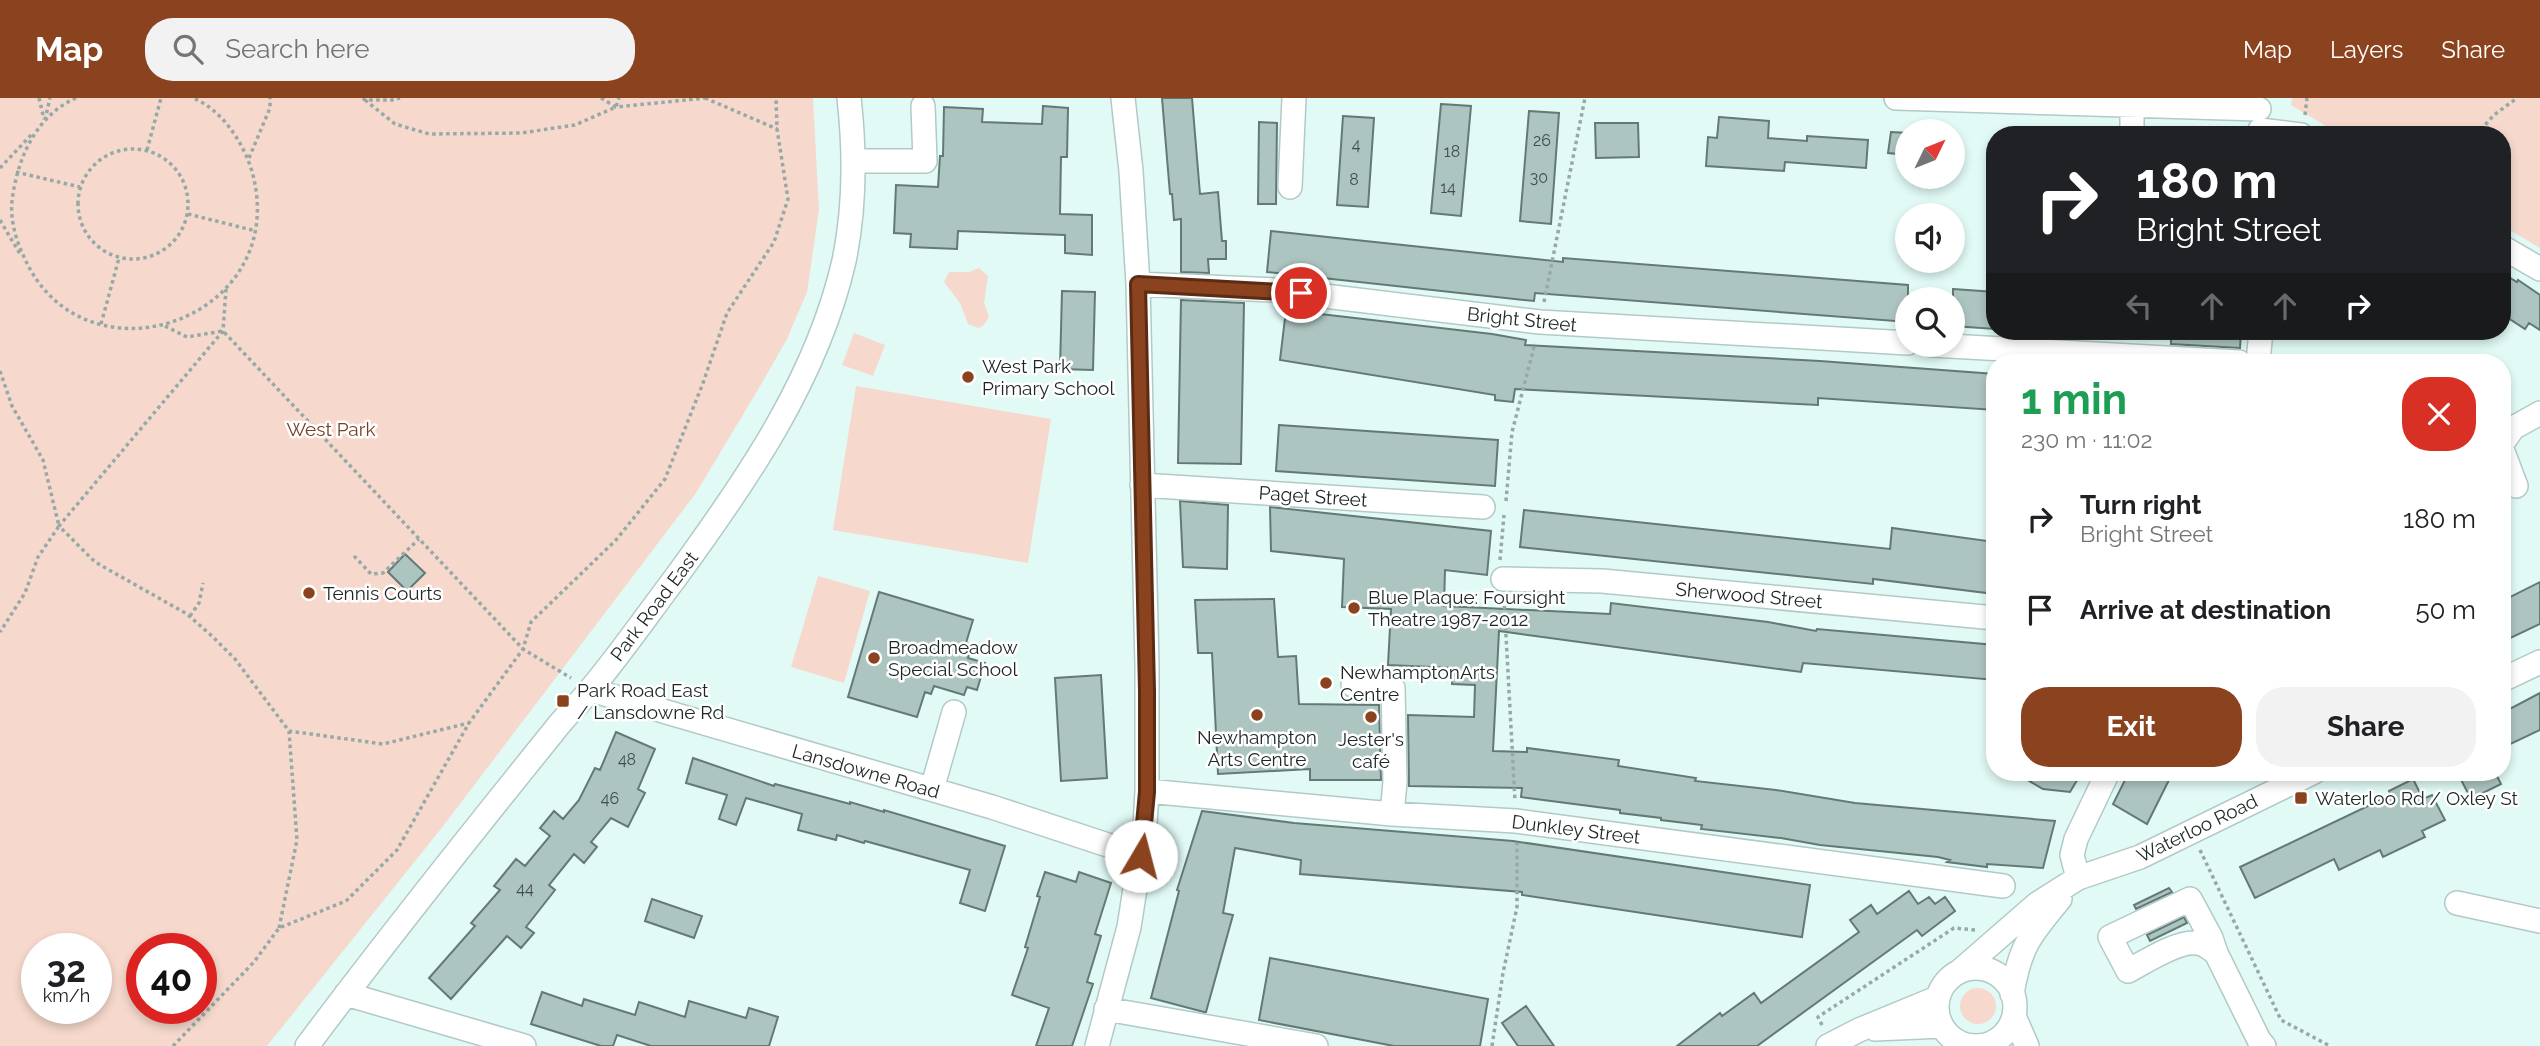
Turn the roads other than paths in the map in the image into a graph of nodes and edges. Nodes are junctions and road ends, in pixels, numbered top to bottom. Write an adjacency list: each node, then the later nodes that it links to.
1 (849, 98): 10 (street, Park Road East)
2 (1123, 98): 14 (street)
3 (1294, 98): 11 (street)
4 (1896, 98): 6 (street)
5 (923, 106): 10 (street)
6 (2132, 106): 7 (street); 8 (street)
7 (2260, 118): 9 (street)
8 (2132, 126)
9 (2279, 126)
10 (854, 161): 29 (street, Park Road East)
11 (1290, 187)
12 (2511, 252): 13 (street)
13 (2540, 270)
14 (1138, 284): 15 (street, Bright Street); 21 (street)
15 (1895, 342)
16 (1965, 347): 17 (street)
17 (2095, 354)
18 (2540, 413): 19 (street)
19 (2511, 431)
20 (2511, 472): 22 (street)
21 (1142, 485): 23 (street, Paget Street); 34 (street)
22 (2516, 486)
23 (1483, 507)
24 (1503, 579): 25 (street, Sherwood Street)
25 (1986, 617)
26 (2540, 662): 27 (street)
27 (2511, 676)
28 (1353, 685): 35 (street)
29 (590, 690): 33 (street, Lansdowne Road); 43 (street, Park Road East)
30 (954, 712): 33 (street)
31 (2104, 781): 37 (street)
32 (2296, 781): 37 (street, Waterloo Road)
33 (932, 789): 36 (street, Lansdowne Road)
34 (1147, 792): 35 (street, Dunkley Street); 36 (street)
35 (1392, 814): 38 (street, Dunkley Street)
36 (1141, 856): 46 (street)
37 (2078, 878): 42 (street, Waterloo Road); 45 (street)
38 (2003, 886)
39 (2457, 903): 40 (street)
40 (2540, 921)
41 (2216, 953): 56 (street)
42 (1960, 971): 44 (street); 45 (street)
43 (346, 994): 51 (street, Park Road East); 52 (street)
44 (1937, 998): 47 (street); 48 (street)
45 (2013, 1005): 50 (street); 55 (street)
46 (1106, 1009): 53 (street); 54 (street)
47 (1942, 1026): 48 (street); 50 (street)
48 (1859, 1030): 49 (street)
49 (1829, 1045)
50 (1989, 1045)
51 (307, 1046)
52 (524, 1046)
53 (1097, 1046)
54 (1316, 1046)
55 (2028, 1046)
56 (2263, 1046)

